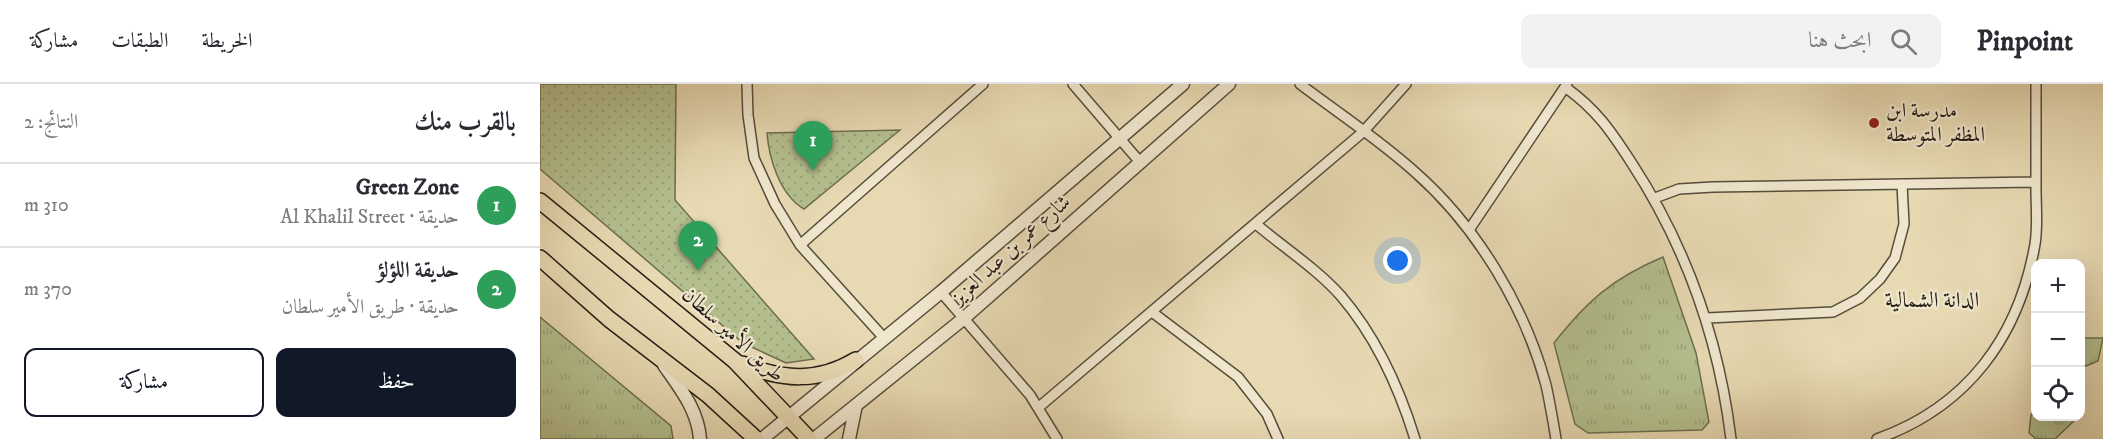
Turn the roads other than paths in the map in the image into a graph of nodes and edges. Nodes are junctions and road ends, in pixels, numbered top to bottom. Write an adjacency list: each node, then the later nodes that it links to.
1 (747, 84): 19 (street)
2 (983, 84): 19 (street)
3 (1073, 84): 11 (street)
4 (1183, 84): 11 (street)
5 (1229, 84): 12 (street, شارع عمر بن عبد العزيز)
6 (1300, 84): 10 (street)
7 (1406, 84): 10 (street)
8 (2036, 84): 13 (street)
9 (1566, 86): 15 (street); 18 (street)
10 (1363, 132): 17 (street); 18 (street)
11 (1120, 138): 12 (street); 21 (street)
12 (1139, 161): 24 (street, شارع عمر بن عبد العزيز)
13 (2036, 182): 14 (street); 42 (street)
14 (1902, 184): 15 (street); 23 (street)
15 (1655, 198): 23 (street)
16 (540, 201): 28 (main road, طريق الأمير سلطان)
17 (1256, 224): 22 (street); 39 (street)
18 (1469, 230): 40 (street)
19 (800, 245): 25 (street)
20 (540, 258): 26 (main road)
21 (941, 292): 24 (street); 25 (street)
22 (1152, 312): 30 (street); 38 (street)
23 (1707, 318): 41 (street)
24 (963, 319): 29 (street, شارع عمر بن عبد العزيز); 30 (street)
25 (884, 338): 27 (street)
26 (660, 359): 32 (street); 33 (main road)
27 (856, 360): 28 (main road); 31 (street)
28 (735, 361): 31 (main road, طريق الأمير سلطان)
29 (856, 405): 35 (street, شارع عمر بن عبد العزيز); 36 (street)
30 (1039, 407): 37 (street)
31 (790, 416): 34 (street); 35 (main road, طريق الأمير سلطان)
32 (699, 439)
33 (756, 439)
34 (762, 439)
35 (811, 439)
36 (849, 439)
37 (1057, 439)
38 (1278, 439)
39 (1415, 439)
40 (1556, 439)
41 (1731, 439)
42 (1877, 439)

